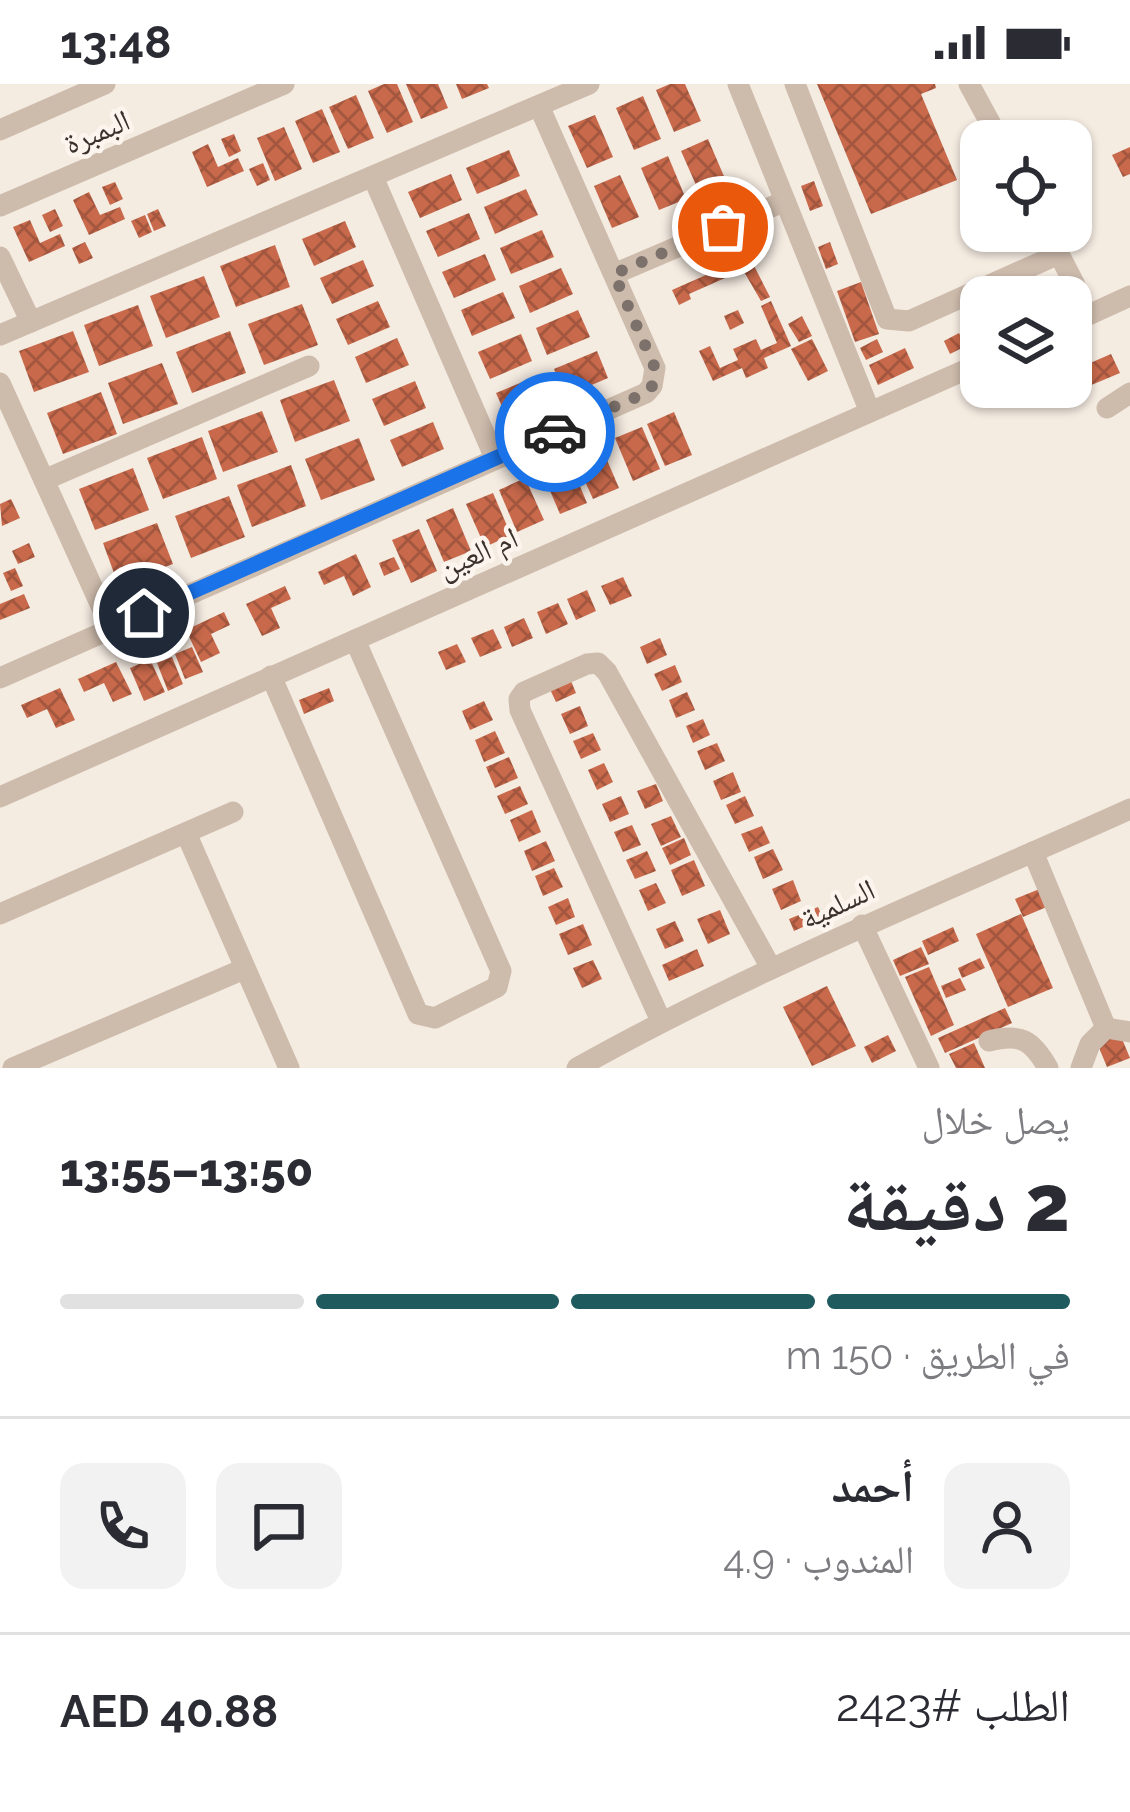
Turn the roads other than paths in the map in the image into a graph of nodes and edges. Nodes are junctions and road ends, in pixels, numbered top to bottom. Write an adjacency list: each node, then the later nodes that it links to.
1 (105, 84): 9 (street)
2 (284, 84): 13 (street, البمبرة)
3 (589, 84): 7 (street)
4 (738, 84): 12 (street)
5 (795, 84): 14 (street)
6 (970, 84): 8 (street)
7 (539, 106): 10 (street); 16 (street)
8 (989, 120)
9 (0, 130)
10 (373, 177): 20 (street); 28 (street)
11 (0, 180): 13 (street)
12 (785, 201): 16 (street); 27 (street)
13 (5, 204)
14 (1059, 254): 17 (street)
15 (0, 256): 20 (street)
16 (614, 274): 28 (street)
17 (1067, 276)
18 (1130, 296): 19 (street)
19 (1092, 303)
20 (31, 322): 21 (street)
21 (0, 335)
22 (309, 366): 29 (street)
23 (960, 372): 27 (street, ام العين)
24 (0, 383): 29 (street)
25 (1130, 393): 26 (street)
26 (1107, 408)
27 (870, 412): 31 (street, ام العين)
28 (495, 458): 30 (street)
29 (44, 480): 30 (street)
30 (111, 628): 33 (street)
31 (355, 640): 32 (street, ام العين); 32 (street)
32 (271, 676): 34 (street, ام العين)
33 (0, 678)
34 (0, 797)
35 (1130, 809): 38 (street, السلمية)
36 (233, 812): 37 (street)
37 (186, 833): 39 (street); 42 (street)
38 (1034, 852): 40 (street, السلمية); 44 (street)
39 (0, 914)
40 (862, 925): 41 (street, السلمية); 50 (street)
41 (771, 968): 43 (street, السلمية); 43 (street)
42 (244, 969): 47 (street); 48 (street)
43 (661, 1021): 49 (street, السلمية)
44 (1106, 1028): 45 (street); 52 (street)
45 (1130, 1032)
46 (989, 1041): 51 (street)
47 (13, 1068)
48 (289, 1068)
49 (577, 1068)
50 (929, 1068)
51 (1048, 1068)
52 (1082, 1068)

